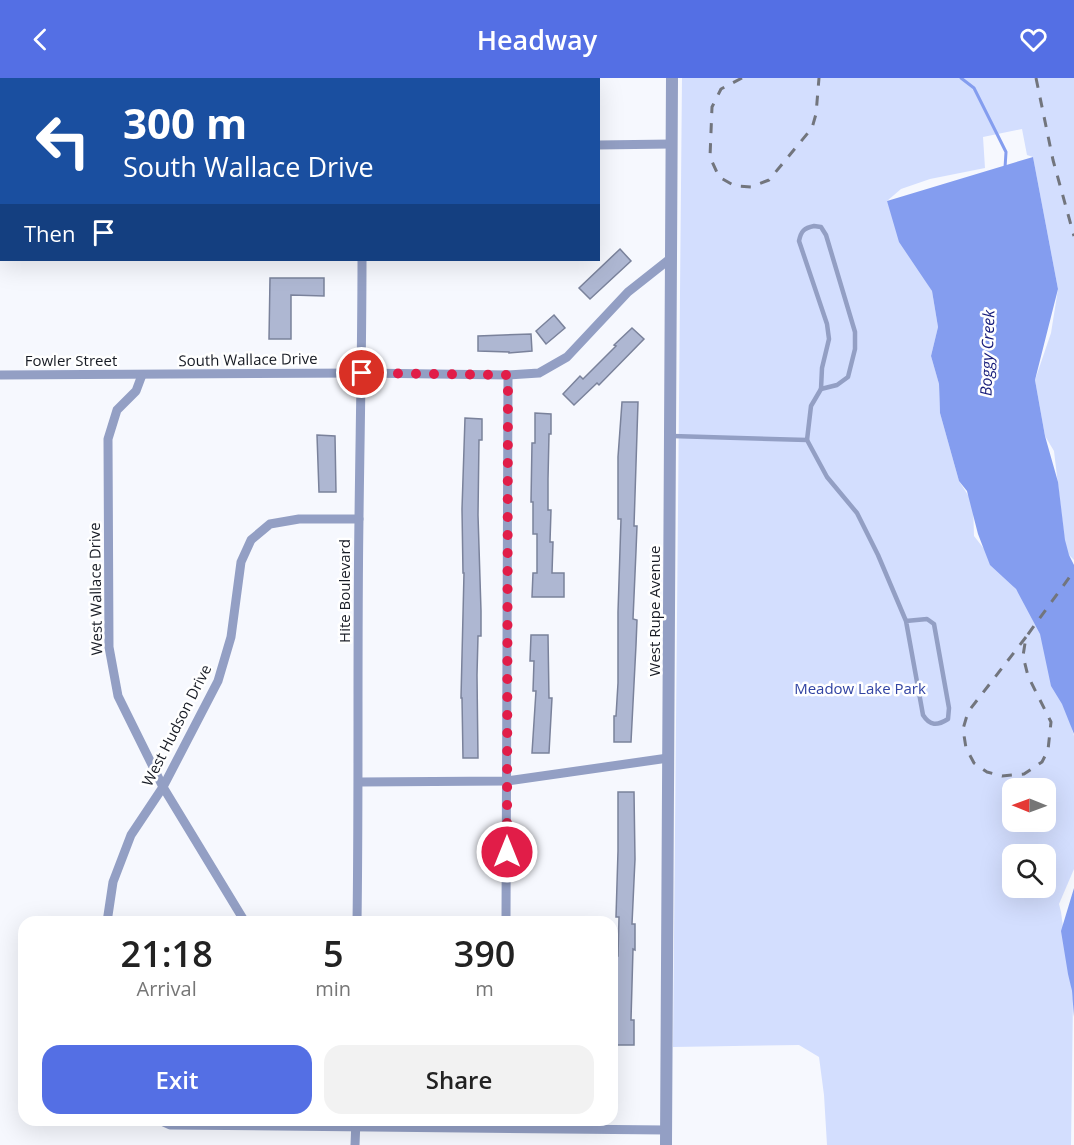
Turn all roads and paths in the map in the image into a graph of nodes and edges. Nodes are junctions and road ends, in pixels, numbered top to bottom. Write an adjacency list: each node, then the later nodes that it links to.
1 (672, 78): 2 (street, West Rupe Avenue)
2 (671, 144): 3 (street); 4 (street, West Rupe Avenue)
3 (600, 145)
4 (671, 258): 9 (street, South Wallace Drive); 11 (street, West Rupe Avenue)
5 (362, 261): 6 (street, Hite Boulevard)
6 (362, 373): 8 (street, South Wallace Drive); 9 (street, South Wallace Drive); 13 (street, Hite Boulevard)
7 (0, 375): 8 (street, Fowler Street)
8 (142, 375): 18 (street, West Wallace Drive)
9 (508, 375): 16 (street)
10 (821, 389): 10 (lane); 12 (lane)
11 (670, 436): 12 (lane); 15 (street, West Rupe Avenue)
12 (807, 440): 14 (lane)
13 (359, 519): 17 (street, Hite Boulevard); 18 (street, West Hudson Drive)
14 (906, 621): 14 (lane)
15 (668, 758): 16 (street); 25 (street, West Rupe Avenue)
16 (507, 781): 17 (street); 22 (street)
17 (360, 782): 21 (street, Hite Boulevard)
18 (163, 787): 19 (street, West Hudson Drive); 20 (street, West Wallace Drive)
19 (108, 916)
20 (241, 916)
21 (357, 916)
22 (506, 916)
23 (356, 1126): 26 (street)
24 (559, 1126): 25 (street)
25 (666, 1130): 27 (street, West Rupe Avenue)
26 (355, 1145)
27 (666, 1145)

